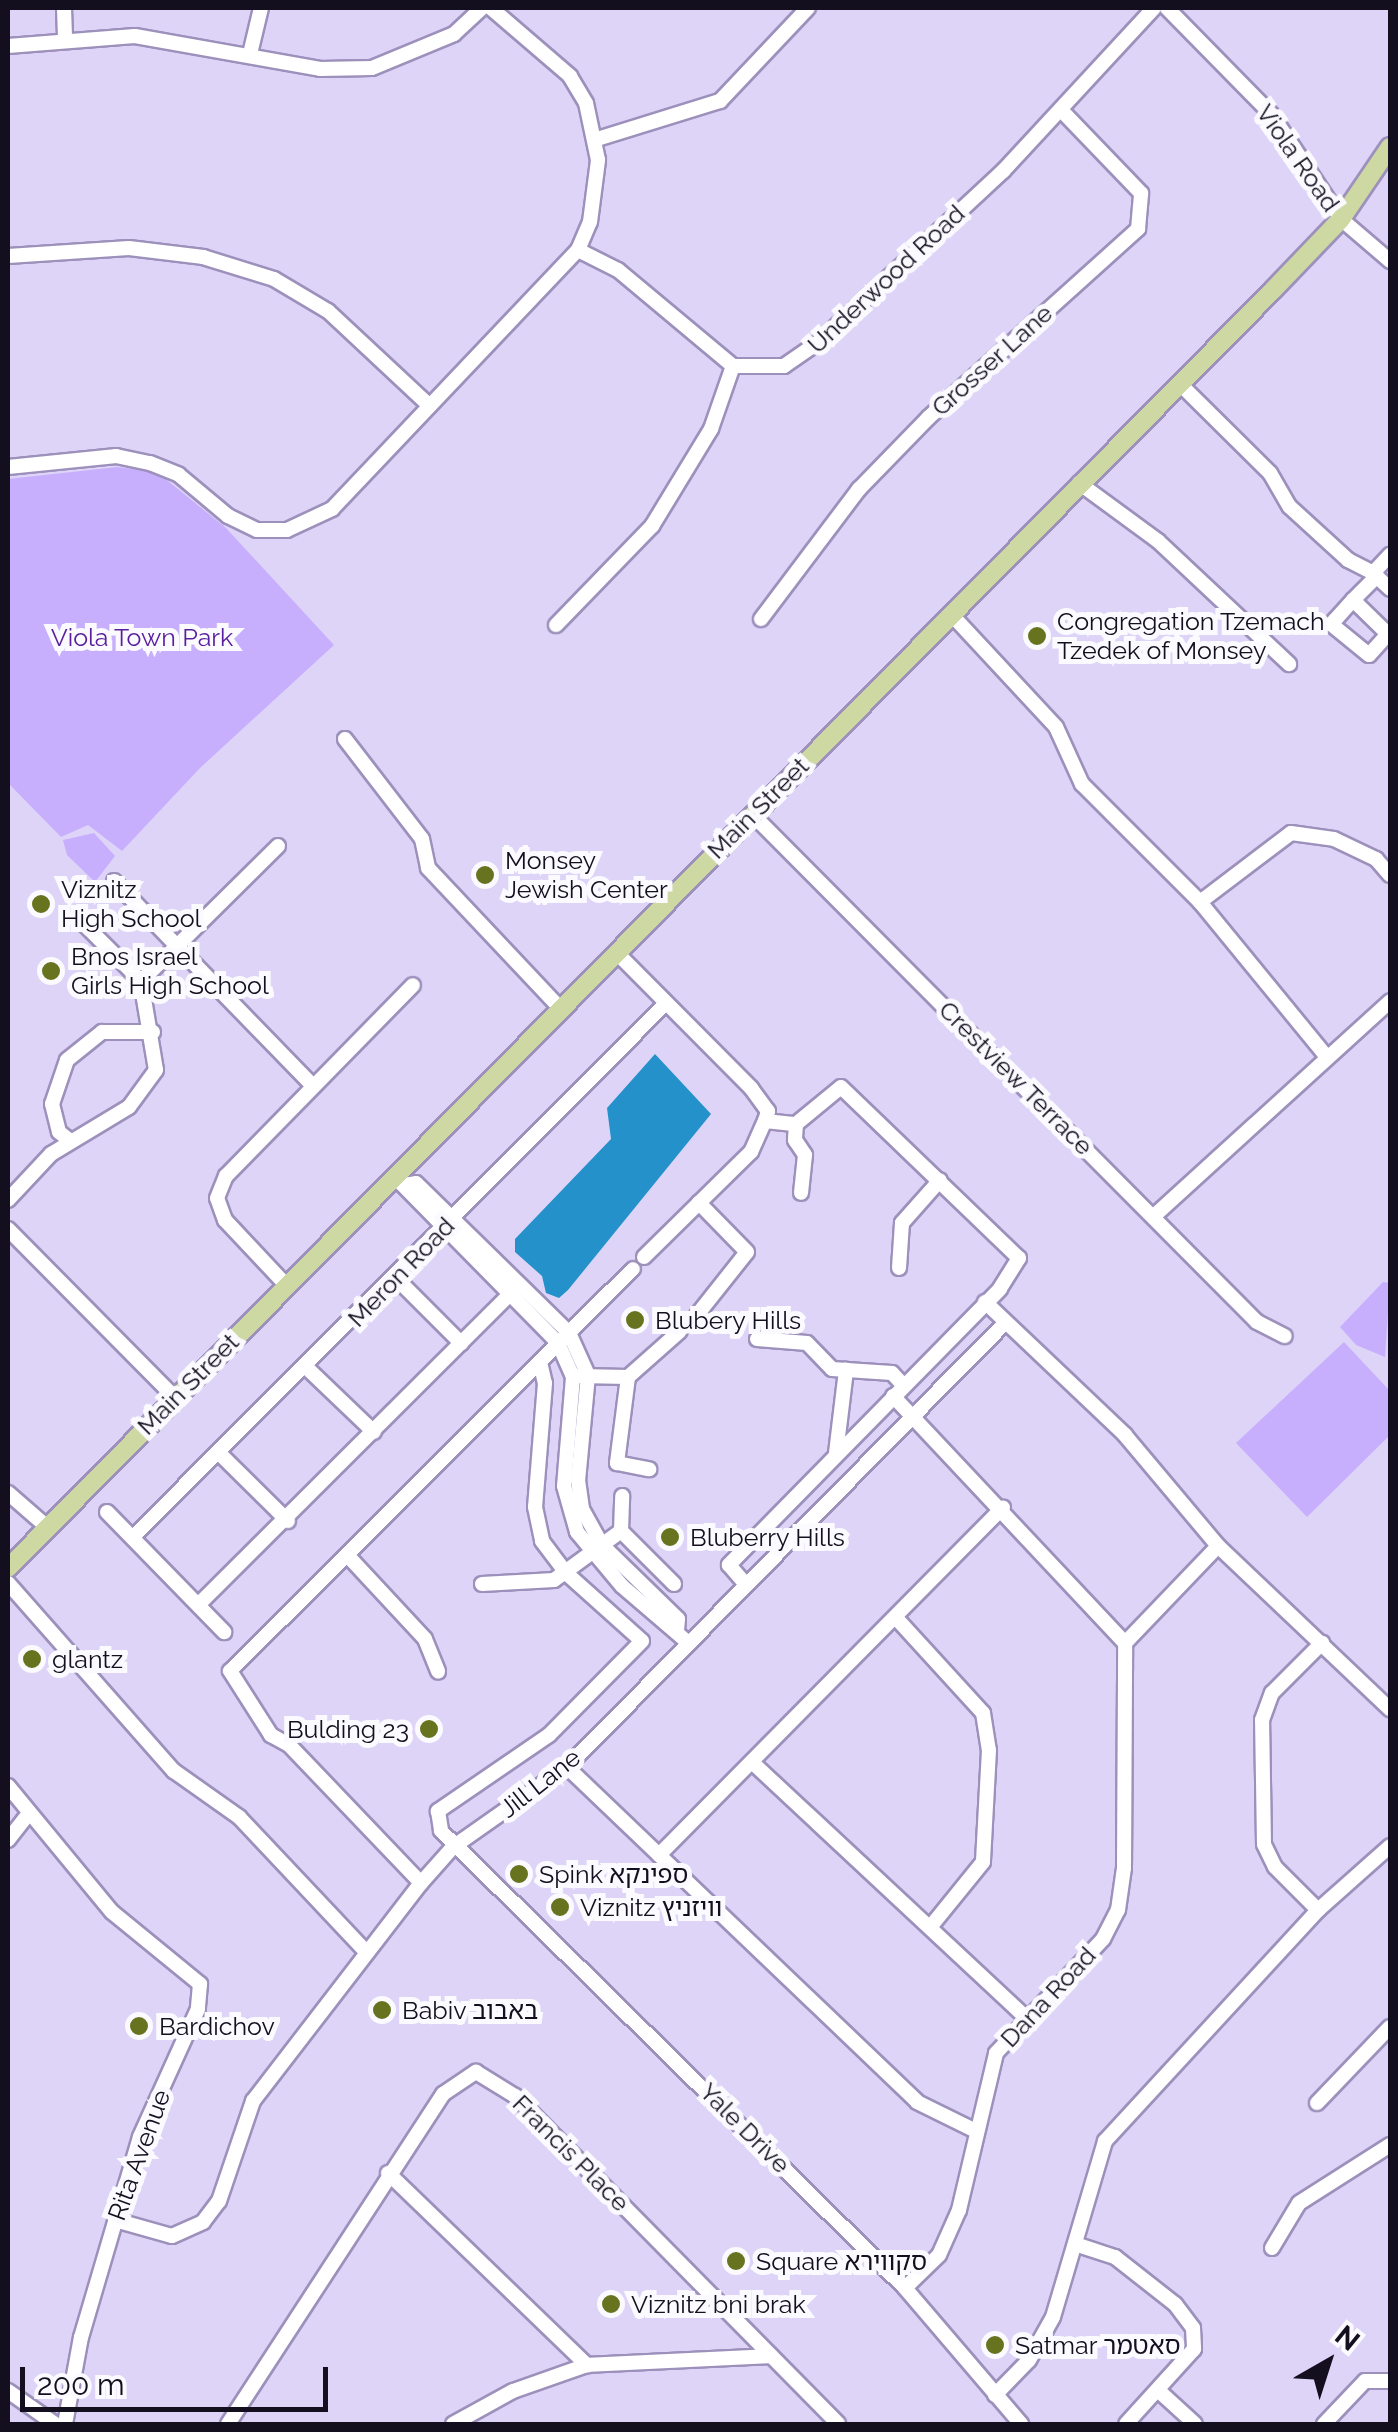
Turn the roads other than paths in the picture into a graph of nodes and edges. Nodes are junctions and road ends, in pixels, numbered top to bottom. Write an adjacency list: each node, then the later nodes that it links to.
1 (64, 8): 8 (street)
2 (261, 8): 10 (street)
3 (482, 8): 10 (street)
4 (491, 8): 12 (street)
5 (808, 8): 12 (street)
6 (1154, 8): 11 (street, Underwood Road)
7 (1167, 8): 14 (street, Viola Road)
8 (65, 37): 9 (street); 10 (street)
9 (8, 46)
10 (250, 54)
11 (1062, 111): 18 (street, Underwood Road); 28 (street, Grosser Lane)
12 (597, 140): 15 (street)
13 (1390, 147): 14 (main road, Main Street)
14 (1340, 219): 17 (street, Viola Road); 19 (main road, Main Street)
15 (578, 250): 18 (street); 20 (street)
16 (8, 256): 20 (street)
17 (1390, 261)
18 (733, 366): 29 (street)
19 (1179, 383): 22 (main road, Main Street); 24 (street)
20 (430, 406): 21 (street)
21 (8, 467)
22 (1079, 483): 27 (main road, Main Street); 30 (street)
23 (1390, 555): 24 (street)
24 (1375, 574): 25 (street); 26 (street)
25 (1390, 588)
26 (1353, 600)
27 (951, 614): 32 (main road, Main Street); 36 (street)
28 (761, 619)
29 (556, 625)
30 (1289, 664)
31 (345, 739): 44 (street)
32 (752, 814): 39 (main road, Main Street); 56 (street, Crestview Terrace)
33 (278, 846): 38 (street)
34 (1390, 874): 36 (street)
35 (114, 881): 38 (street)
36 (1200, 902): 46 (street)
37 (85, 925): 40 (street)
38 (177, 946): 40 (street); 47 (street)
39 (616, 952): 43 (street); 44 (main road, Main Street)
40 (141, 981): 45 (street)
41 (413, 985): 47 (street)
42 (1390, 1001): 46 (street)
43 (666, 1003): 48 (street); 57 (street, Meron Road)
44 (561, 1008): 52 (main road, Main Street)
45 (153, 1032): 50 (street); 50 (street)
46 (1326, 1056): 56 (street)
47 (313, 1086): 63 (street)
48 (767, 1116): 49 (street); 55 (street)
49 (796, 1124): 51 (street); 53 (street)
50 (70, 1140): 54 (street)
51 (940, 1180): 60 (street); 65 (street)
52 (400, 1181): 57 (street); 63 (main road, Main Street)
53 (801, 1193)
54 (8, 1200)
55 (699, 1203): 59 (street); 66 (street)
56 (1154, 1216): 69 (street, Crestview Terrace)
57 (448, 1224): 62 (street, Meron Road); 64 (street)
58 (8, 1229): 79 (street)
59 (644, 1257)
60 (899, 1268)
61 (632, 1269): 70 (street)
62 (396, 1279): 72 (street); 74 (street, Meron Road)
63 (286, 1285): 79 (main road, Main Street)
64 (514, 1289): 70 (street); 72 (street)
65 (985, 1302): 67 (street); 78 (street)
66 (696, 1315)
67 (1006, 1322): 80 (street, Jill Lane); 93 (street)
68 (680, 1330): 77 (street)
69 (1285, 1336)
70 (564, 1338): 73 (street); 76 (street)
71 (758, 1340): 75 (street)
72 (461, 1343): 81 (street)
73 (540, 1362): 95 (street); 97 (street)
74 (308, 1368): 81 (street); 83 (street, Meron Road)
75 (846, 1370): 78 (street); 82 (street)
76 (580, 1376): 77 (street); 94 (street)
77 (628, 1377): 84 (street)
78 (898, 1391): 80 (street); 82 (street)
79 (175, 1398): 90 (main road, Main Street)
80 (913, 1416): 87 (street); 98 (street, Jill Lane)
81 (374, 1432): 89 (street)
82 (836, 1454): 98 (street)
83 (221, 1455): 89 (street); 92 (street, Meron Road)
84 (648, 1468)
85 (8, 1493): 90 (street)
86 (622, 1496): 91 (street)
87 (1003, 1507): 103 (street); 106 (street)
88 (107, 1512): 92 (street)
89 (288, 1520): 102 (street)
90 (46, 1526): 96 (main road, Main Street)
91 (621, 1530): 94 (street); 101 (street)
92 (133, 1537): 102 (street)
93 (1218, 1546): 106 (street); 107 (street)
94 (597, 1548): 97 (street); 105 (street)
95 (348, 1556): 108 (street); 120 (street)
96 (8, 1568)
97 (565, 1572): 100 (street); 109 (street)
98 (744, 1582): 105 (street, Jill Lane)
99 (8, 1583): 123 (street)
100 (482, 1584)
101 (674, 1584)
102 (199, 1604): 104 (street)
103 (898, 1620): 112 (street); 122 (street)
104 (224, 1632)
105 (681, 1636): 111 (street, Jill Lane)
106 (1125, 1643): 124 (street, Dana Road)
107 (1322, 1643): 110 (street); 121 (street)
108 (438, 1672)
109 (593, 1698): 111 (street); 117 (street)
110 (1390, 1709)
111 (614, 1717): 113 (street, Jill Lane)
112 (754, 1764): 119 (street); 122 (street)
113 (567, 1767): 117 (street, Jill Lane); 119 (street)
114 (8, 1786): 115 (street, Rita Avenue)
115 (29, 1813): 116 (street); 130 (street, Rita Avenue)
116 (8, 1840)
117 (453, 1847): 120 (street, Jill Lane); 133 (street, Yale Drive)
118 (1388, 1853): 121 (street)
119 (658, 1855): 127 (street)
120 (421, 1883): 123 (street, Jill Lane)
121 (1318, 1910): 131 (street)
122 (932, 1925): 124 (street)
123 (366, 1952): 130 (street, Jill Lane)
124 (1026, 2018): 127 (street, Dana Road)
125 (1390, 2026): 126 (street)
126 (1317, 2103)
127 (974, 2130): 133 (street, Dana Road)
128 (1390, 2145): 132 (street)
129 (388, 2173): 134 (street, Francis Place); 135 (street); 142 (street, Francis Place)
130 (116, 2220): 141 (street, Rita Avenue)
131 (1078, 2246): 138 (street); 139 (street)
132 (1272, 2248)
133 (905, 2288): 139 (street, Yale Drive)
134 (771, 2356): 135 (street); 144 (street, Francis Place)
135 (587, 2364): 143 (street)
136 (1390, 2381): 148 (street)
137 (8, 2391): 140 (street)
138 (1160, 2392): 146 (street); 147 (street)
139 (995, 2395): 145 (street, Yale Drive)
140 (55, 2424)
141 (65, 2424)
142 (228, 2424)
143 (453, 2424)
144 (838, 2424)
145 (1021, 2424)
146 (1126, 2424)
147 (1195, 2424)
148 (1324, 2424)

